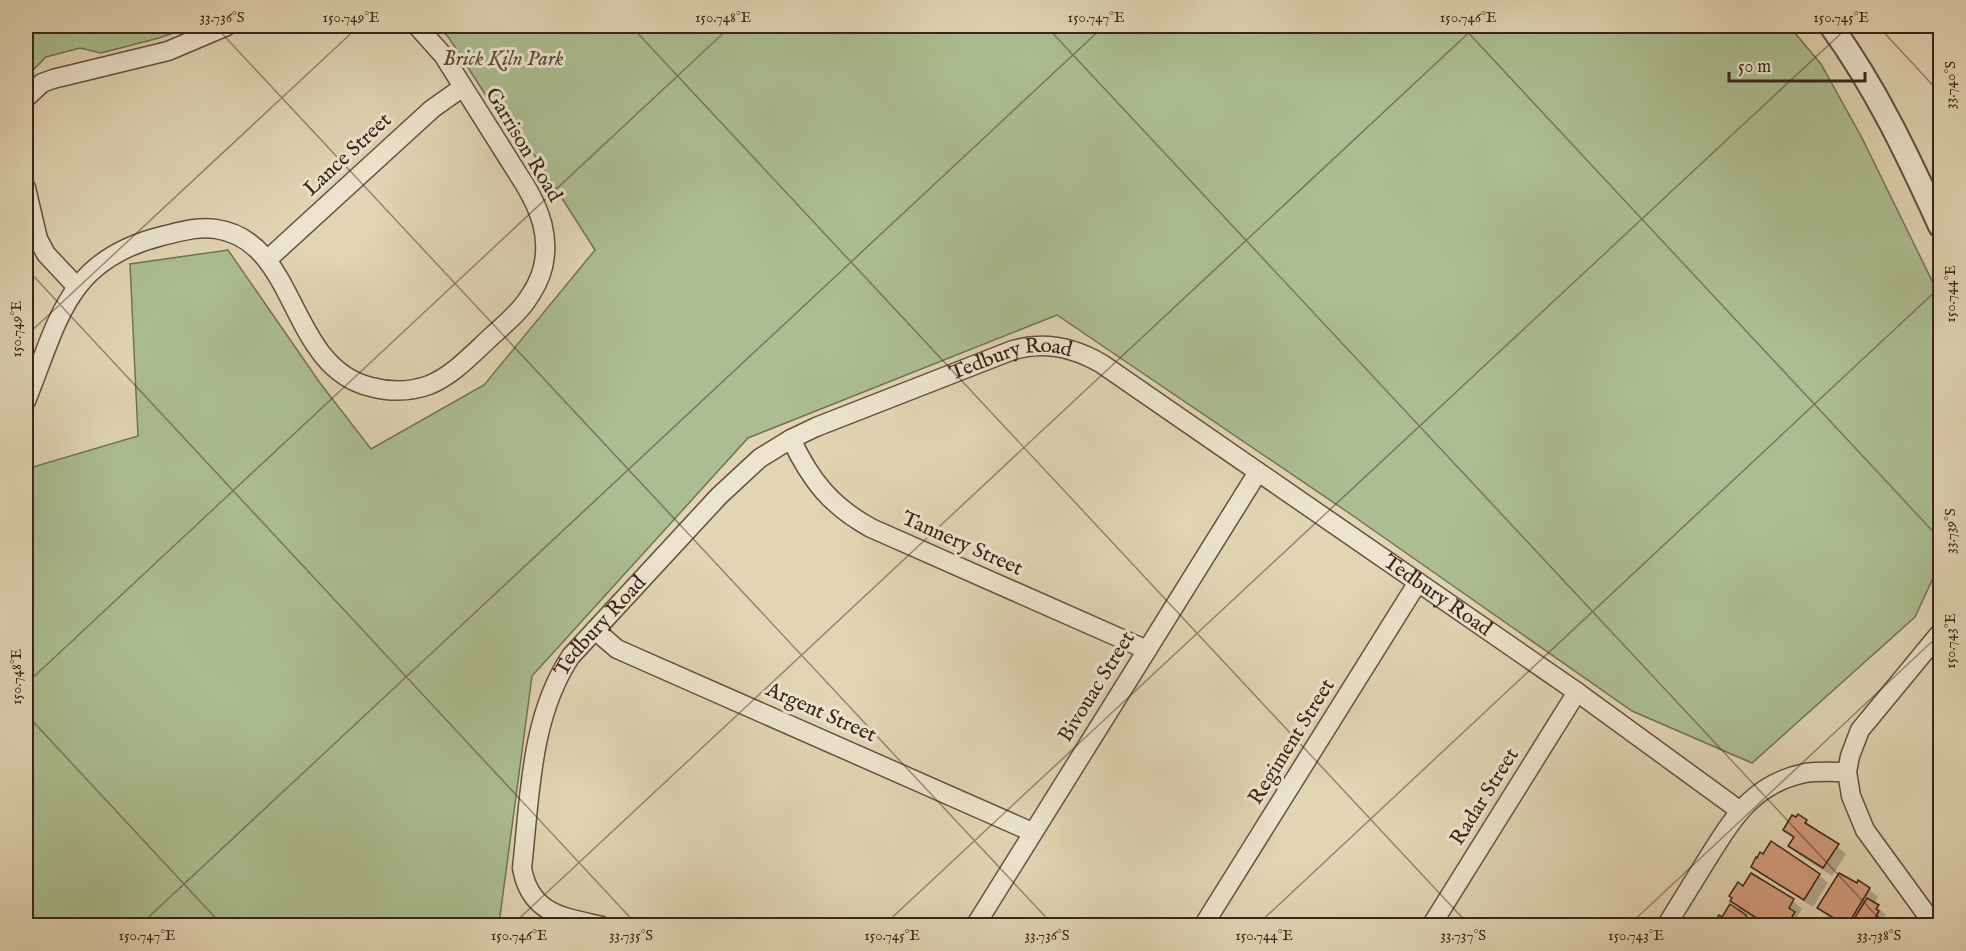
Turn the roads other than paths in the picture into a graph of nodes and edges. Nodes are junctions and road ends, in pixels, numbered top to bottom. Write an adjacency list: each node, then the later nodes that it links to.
1 (227, 26): 5 (street)
2 (417, 26): 4 (street, Garrison Road)
3 (1831, 26): 7 (street)
4 (463, 87): 8 (street, Lance Street); 8 (street, Garrison Road)
5 (26, 98)
6 (26, 188): 9 (street)
7 (1941, 226)
8 (267, 260): 9 (street, Garrison Road)
9 (76, 286): 10 (street, Garrison Road)
10 (26, 401)
11 (791, 439): 12 (street, Tedbury Road); 14 (street, Tedbury Road); 16 (street, Tannery Street)
12 (1258, 472): 13 (street, Tedbury Road); 16 (street, Bivouac Street)
13 (1418, 582): 17 (street, Tedbury Road); 23 (street, Regiment Street)
14 (595, 630): 20 (street, Argent Street); 21 (street, Tedbury Road)
15 (1941, 633): 18 (street)
16 (1147, 650): 20 (street, Bivouac Street)
17 (1577, 692): 19 (street, Tedbury Road); 24 (street, Radar Street)
18 (1847, 772): 19 (street); 26 (street)
19 (1739, 810): 25 (street)
20 (1032, 832): 22 (street, Bivouac Street)
21 (602, 926)
22 (975, 926)
23 (1203, 926)
24 (1431, 926)
25 (1666, 926)
26 (1935, 926)

